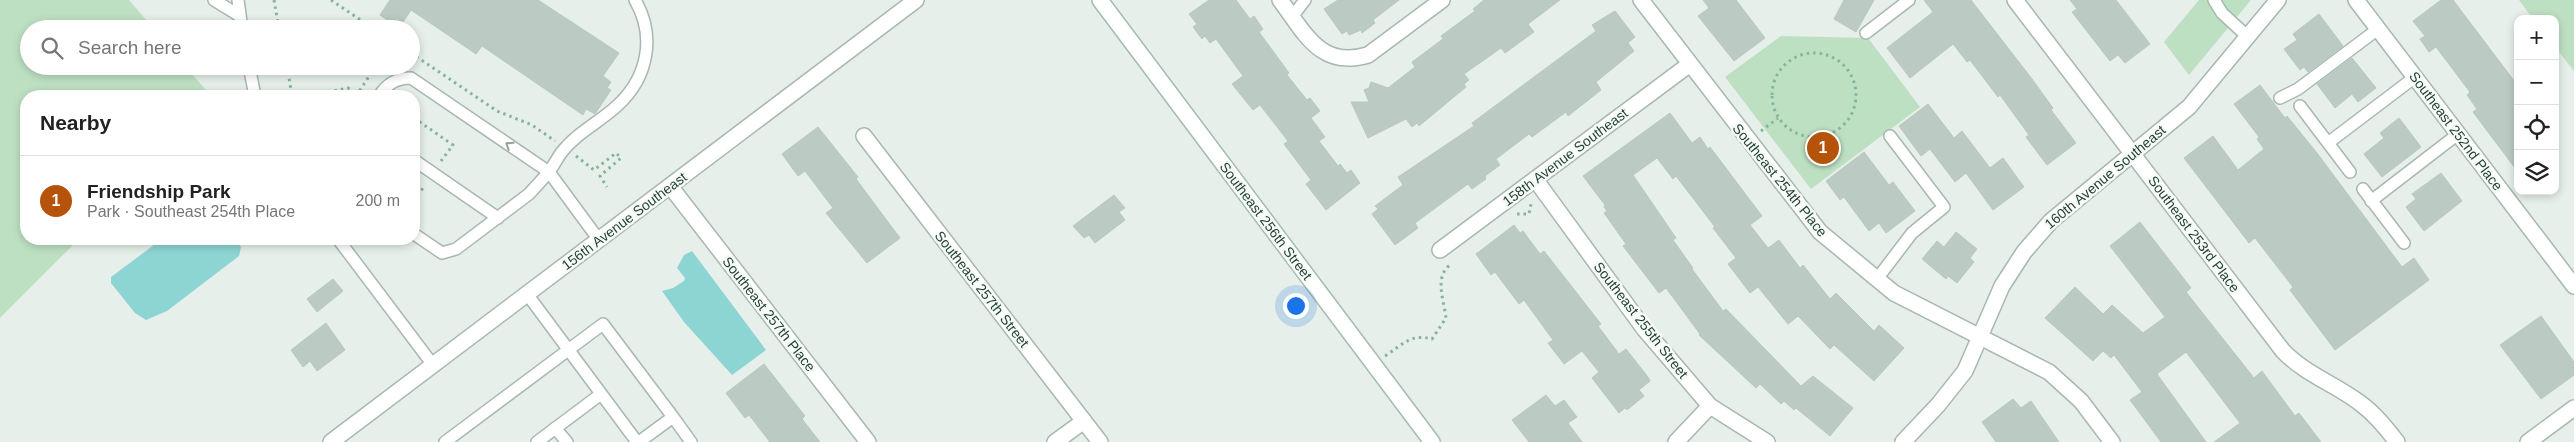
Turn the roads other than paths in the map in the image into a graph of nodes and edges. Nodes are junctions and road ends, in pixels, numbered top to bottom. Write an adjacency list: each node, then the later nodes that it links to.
1 (214, 0): 15 (lane)
2 (238, 0): 15 (lane)
3 (635, 0): 34 (lane)
4 (916, 0): 37 (street, 156th Avenue Southeast)
5 (1100, 0): 67 (street, Southeast 256th Street)
6 (1280, 0): 16 (street)
7 (1305, 0): 16 (lane)
8 (1442, 0): 16 (street)
9 (1641, 0): 21 (street, Southeast 254th Place)
10 (1909, 0): 19 (lane)
11 (2015, 0): 32 (street, Southeast 253rd Place)
12 (2214, 0): 20 (lane)
13 (2278, 0): 20 (street, 160th Avenue Southeast)
14 (2356, 0): 18 (street, Southeast 252nd Place)
15 (240, 16): 17 (lane)
16 (1292, 17)
17 (241, 20)
18 (2378, 29): 23 (street, Southeast 252nd Place); 26 (lane)
19 (1866, 33)
20 (2248, 37): 32 (street, 160th Avenue Southeast)
21 (1690, 64): 36 (street, 158th Avenue Southeast); 46 (street, Southeast 254th Place)
22 (251, 75): 24 (lane)
23 (2414, 77): 28 (street, Southeast 252nd Place); 31 (lane)
24 (254, 90)
25 (383, 90): 34 (lane, one-way to 25)
26 (2280, 98)
27 (2300, 106): 31 (lane)
28 (2458, 134): 39 (lane); 47 (street, Southeast 252nd Place)
29 (864, 136): 56 (street, Southeast 257th Street)
30 (1890, 136): 46 (lane)
31 (2328, 143): 35 (lane)
32 (2134, 153): 49 (street, 160th Avenue Southeast); 72 (street, Southeast 253rd Place)
33 (420, 164): 40 (lane)
34 (549, 172): 40 (lane); 42 (lane)
35 (2350, 172)
36 (1535, 179): 45 (street, 158th Avenue Southeast); 53 (street, Southeast 255th Street)
37 (670, 186): 42 (street, 156th Avenue Southeast); 64 (street, Southeast 257th Place)
38 (2363, 189): 39 (lane)
39 (2372, 200): 43 (lane)
40 (498, 218): 41 (lane)
41 (420, 238)
42 (599, 240): 48 (street, 156th Avenue Southeast)
43 (2404, 243)
44 (343, 245): 51 (lane)
45 (1440, 250)
46 (1877, 279): 49 (street, Southeast 254th Place)
47 (2574, 286)
48 (527, 294): 50 (lane); 51 (street, 156th Avenue Southeast)
49 (1979, 338): 70 (street, 160th Avenue Southeast); 71 (street, Southeast 254th Place)
50 (568, 350): 52 (lane); 55 (lane); 59 (lane)
51 (433, 365): 58 (street, 156th Avenue Southeast)
52 (601, 394): 57 (lane); 62 (lane)
53 (1710, 406): 68 (street); 69 (street, Southeast 255th Street)
54 (2574, 408): 73 (street)
55 (673, 417): 62 (lane); 63 (lane)
56 (1084, 421): 65 (street); 66 (street, Southeast 257th Street)
57 (555, 428): 60 (lane); 61 (lane)
58 (331, 442)
59 (445, 442)
60 (537, 442)
61 (567, 442)
62 (638, 442)
63 (691, 442)
64 (868, 442)
65 (1055, 442)
66 (1100, 442)
67 (1432, 442)
68 (1676, 442)
69 (1766, 442)
70 (1903, 442)
71 (2112, 442)
72 (2397, 442)
73 (2528, 442)

